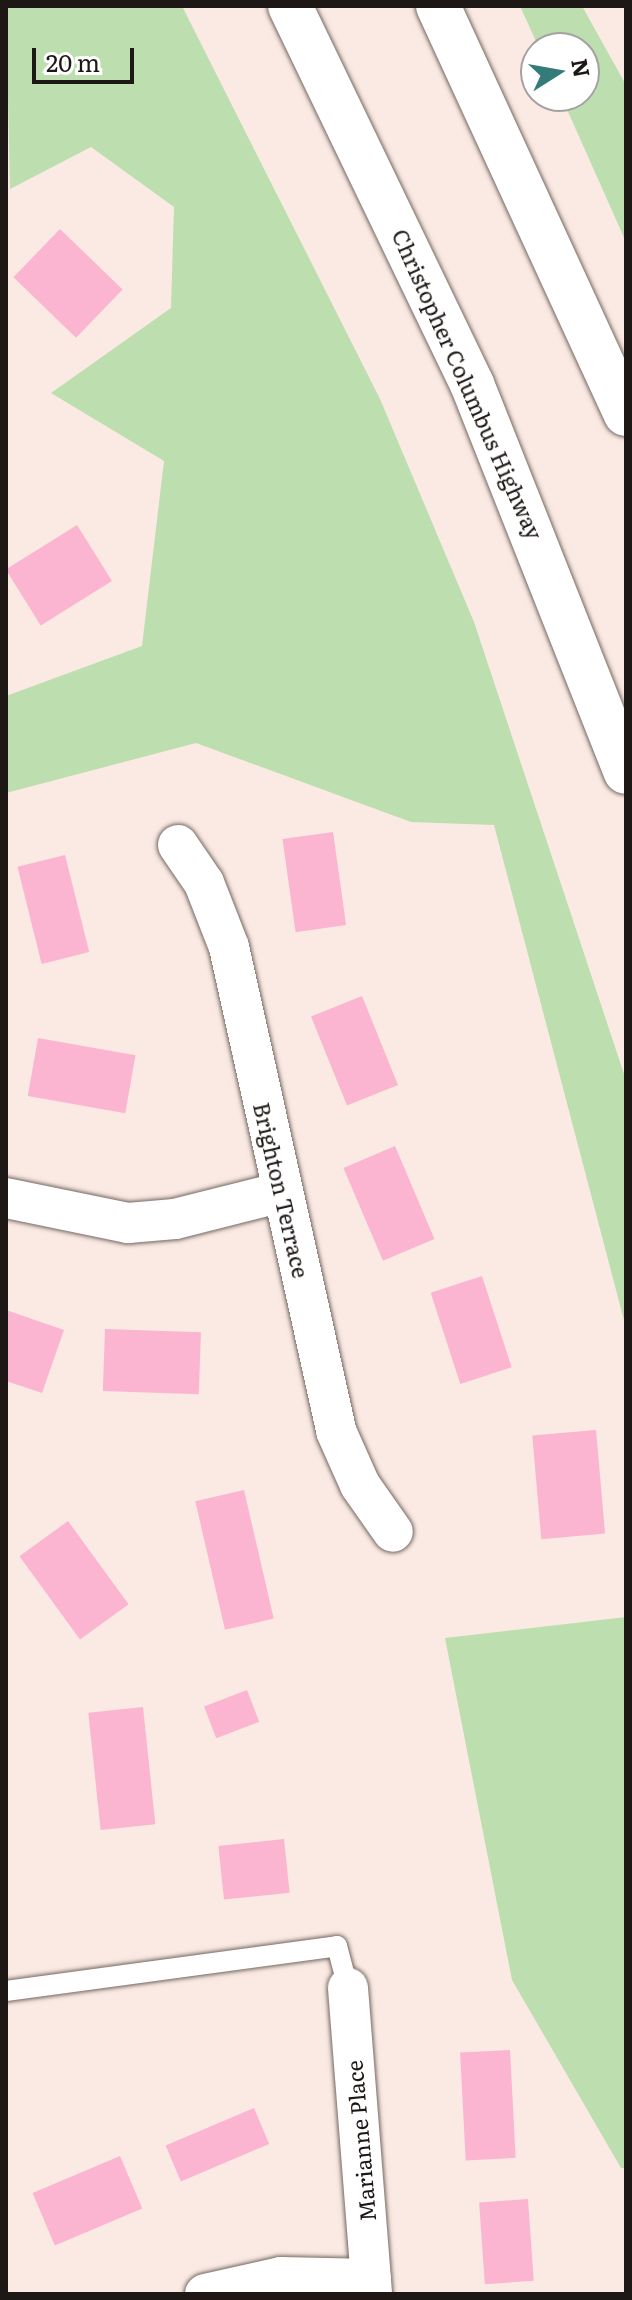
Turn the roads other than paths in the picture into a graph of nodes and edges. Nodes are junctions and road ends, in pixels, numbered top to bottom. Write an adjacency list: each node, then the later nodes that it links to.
1 (290, 6): 4 (highway, Christopher Columbus Highway)
2 (438, 6): 3 (highway)
3 (626, 414)
4 (626, 772)
5 (178, 845): 6 (street, Brighton Terrace)
6 (282, 1192): 7 (street); 8 (street, Brighton Terrace)
7 (6, 1198)
8 (393, 1532)
9 (348, 1988): 10 (lane); 11 (street, Marianne Place)
10 (6, 1991)
11 (372, 2286): 12 (street)
12 (205, 2294)

